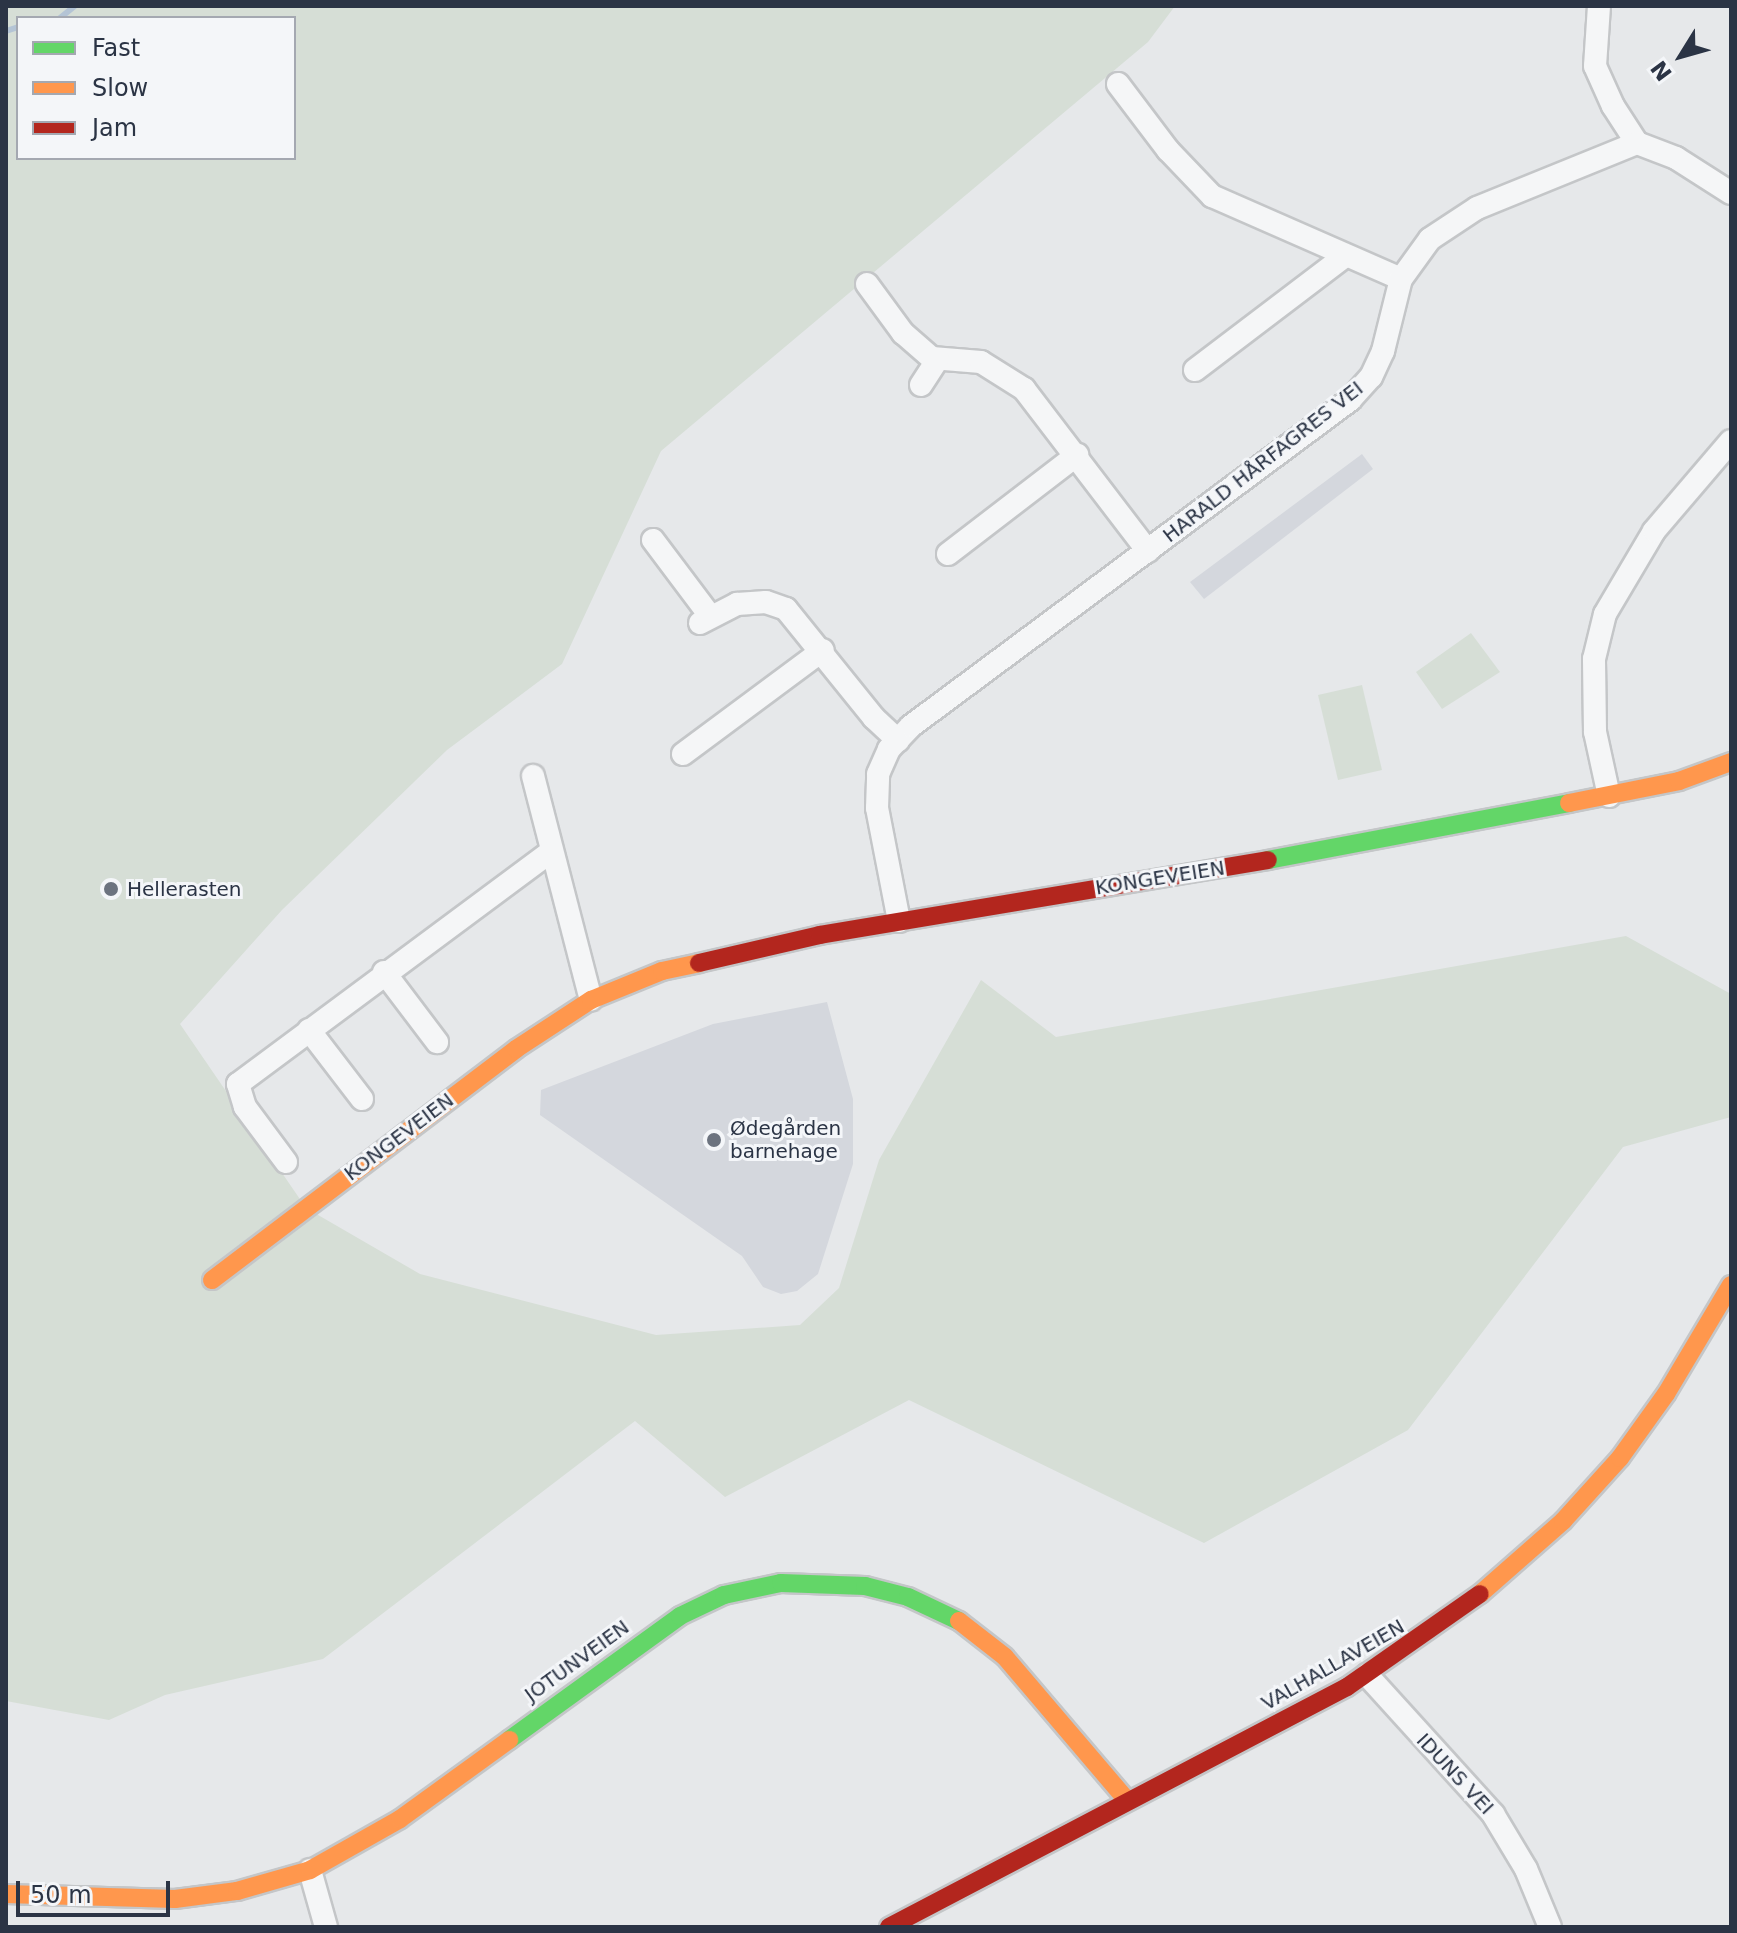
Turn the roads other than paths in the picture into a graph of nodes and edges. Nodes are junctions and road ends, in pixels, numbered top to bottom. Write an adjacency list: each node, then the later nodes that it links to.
1 (1599, 6): 3 (street)
2 (1118, 84): 5 (street)
3 (1637, 143): 4 (street); 6 (street, HARALD HÅRFAGRES VEI)
4 (1731, 193)
5 (1345, 256): 6 (street); 9 (street)
6 (1401, 279): 14 (street, HARALD HÅRFAGRES VEI)
7 (867, 284): 8 (street)
8 (938, 359): 10 (street); 12 (street, HARALD HÅRFAGRES VEI)
9 (1195, 370)
10 (921, 385)
11 (1731, 441): 21 (street)
12 (1077, 455): 14 (street, HARALD HÅRFAGRES VEI); 15 (street)
13 (653, 540): 16 (street)
14 (1148, 551): 17 (street, HARALD HÅRFAGRES VEI)
15 (948, 554)
16 (823, 650): 17 (street); 18 (street)
17 (898, 740): 23 (street, HARALD HÅRFAGRES VEI)
18 (683, 754)
19 (1731, 762): 21 (street, KONGEVEIEN)
20 (533, 776): 22 (street)
21 (1609, 796): 23 (street, KONGEVEIEN)
22 (549, 853): 24 (street); 25 (street)
23 (899, 921): 25 (street, KONGEVEIEN)
24 (384, 972): 26 (street); 27 (street)
25 (591, 1000): 30 (street, KONGEVEIEN)
26 (309, 1030): 28 (street); 29 (street)
27 (437, 1042)
28 (362, 1099)
29 (286, 1162)
30 (212, 1280)
31 (1731, 1285): 32 (street, VALHALLAVEIEN)
32 (1367, 1675): 33 (street, VALHALLAVEIEN); 38 (street, IDUNS VEI)
33 (1126, 1799): 34 (street, JOTUNVEIEN); 37 (street, VALHALLAVEIEN)
34 (310, 1870): 35 (street, JOTUNVEIEN); 36 (street)
35 (6, 1894)
36 (326, 1927)
37 (889, 1927)
38 (1550, 1927)

